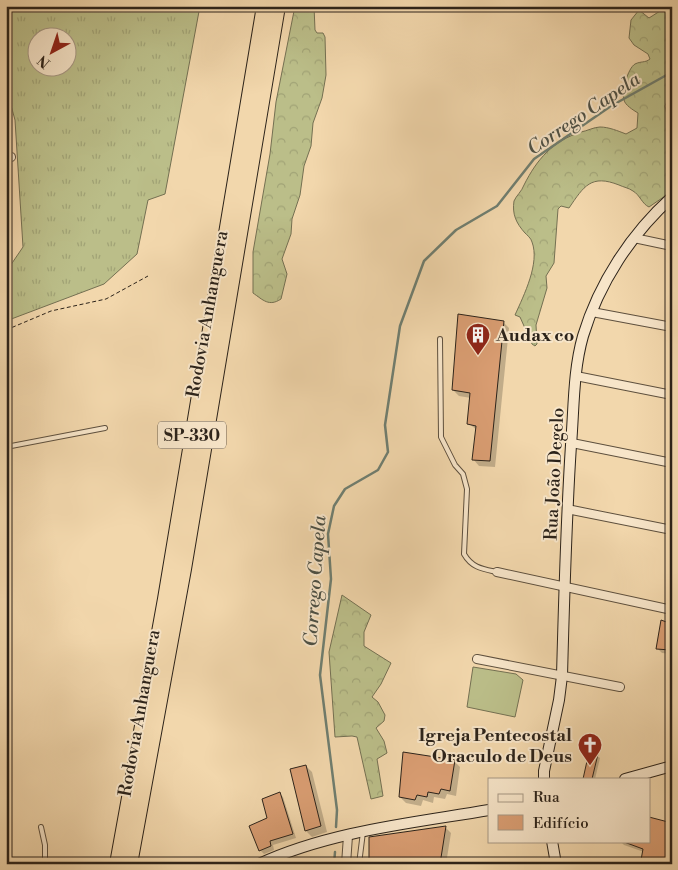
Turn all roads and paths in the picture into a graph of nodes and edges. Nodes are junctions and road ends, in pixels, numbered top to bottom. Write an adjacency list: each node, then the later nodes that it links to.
1 (264, 6): 36 (highway, Rodovia Anhanguera / SP-330)
2 (278, 6): 29 (highway, Rodovia Anhanguera / SP-330)
3 (672, 197): 4 (street, Rua João Degelo)
4 (634, 238): 5 (street); 7 (street, Rua João Degelo)
5 (672, 246)
6 (148, 276): 9 (path)
7 (592, 312): 8 (street); 11 (street, Rua João Degelo)
8 (672, 327)
9 (6, 330)
10 (440, 338): 19 (lane)
11 (576, 376): 12 (street); 14 (street, Rua João Degelo)
12 (672, 395)
13 (105, 428): 15 (lane)
14 (572, 443): 16 (street); 17 (street, Rua João Degelo)
15 (6, 447)
16 (672, 463)
17 (567, 509): 18 (street); 20 (street, Rua João Degelo)
18 (672, 530)
19 (497, 572): 20 (street)
20 (564, 588): 21 (street); 23 (street, Rua João Degelo)
21 (672, 610)
22 (477, 659): 23 (street)
23 (562, 676): 24 (street); 26 (street, Rua João Degelo)
24 (620, 687)
25 (672, 766): 27 (street)
26 (544, 778)
27 (630, 778)
28 (488, 810): 31 (street)
29 (138, 819): 37 (highway, Rodovia Anhanguera / SP-330); 38 (highway)
30 (41, 827): 35 (lane)
31 (363, 832): 32 (street); 41 (lane)
32 (348, 836): 34 (street); 40 (street)
33 (552, 842): 42 (street)
34 (277, 859): 39 (street)
35 (45, 864)
36 (117, 864)
37 (130, 864)
38 (137, 864)
39 (259, 864)
40 (346, 864)
41 (359, 864)
42 (556, 864)
43 (585, 864): 44 (street)
44 (600, 864)

